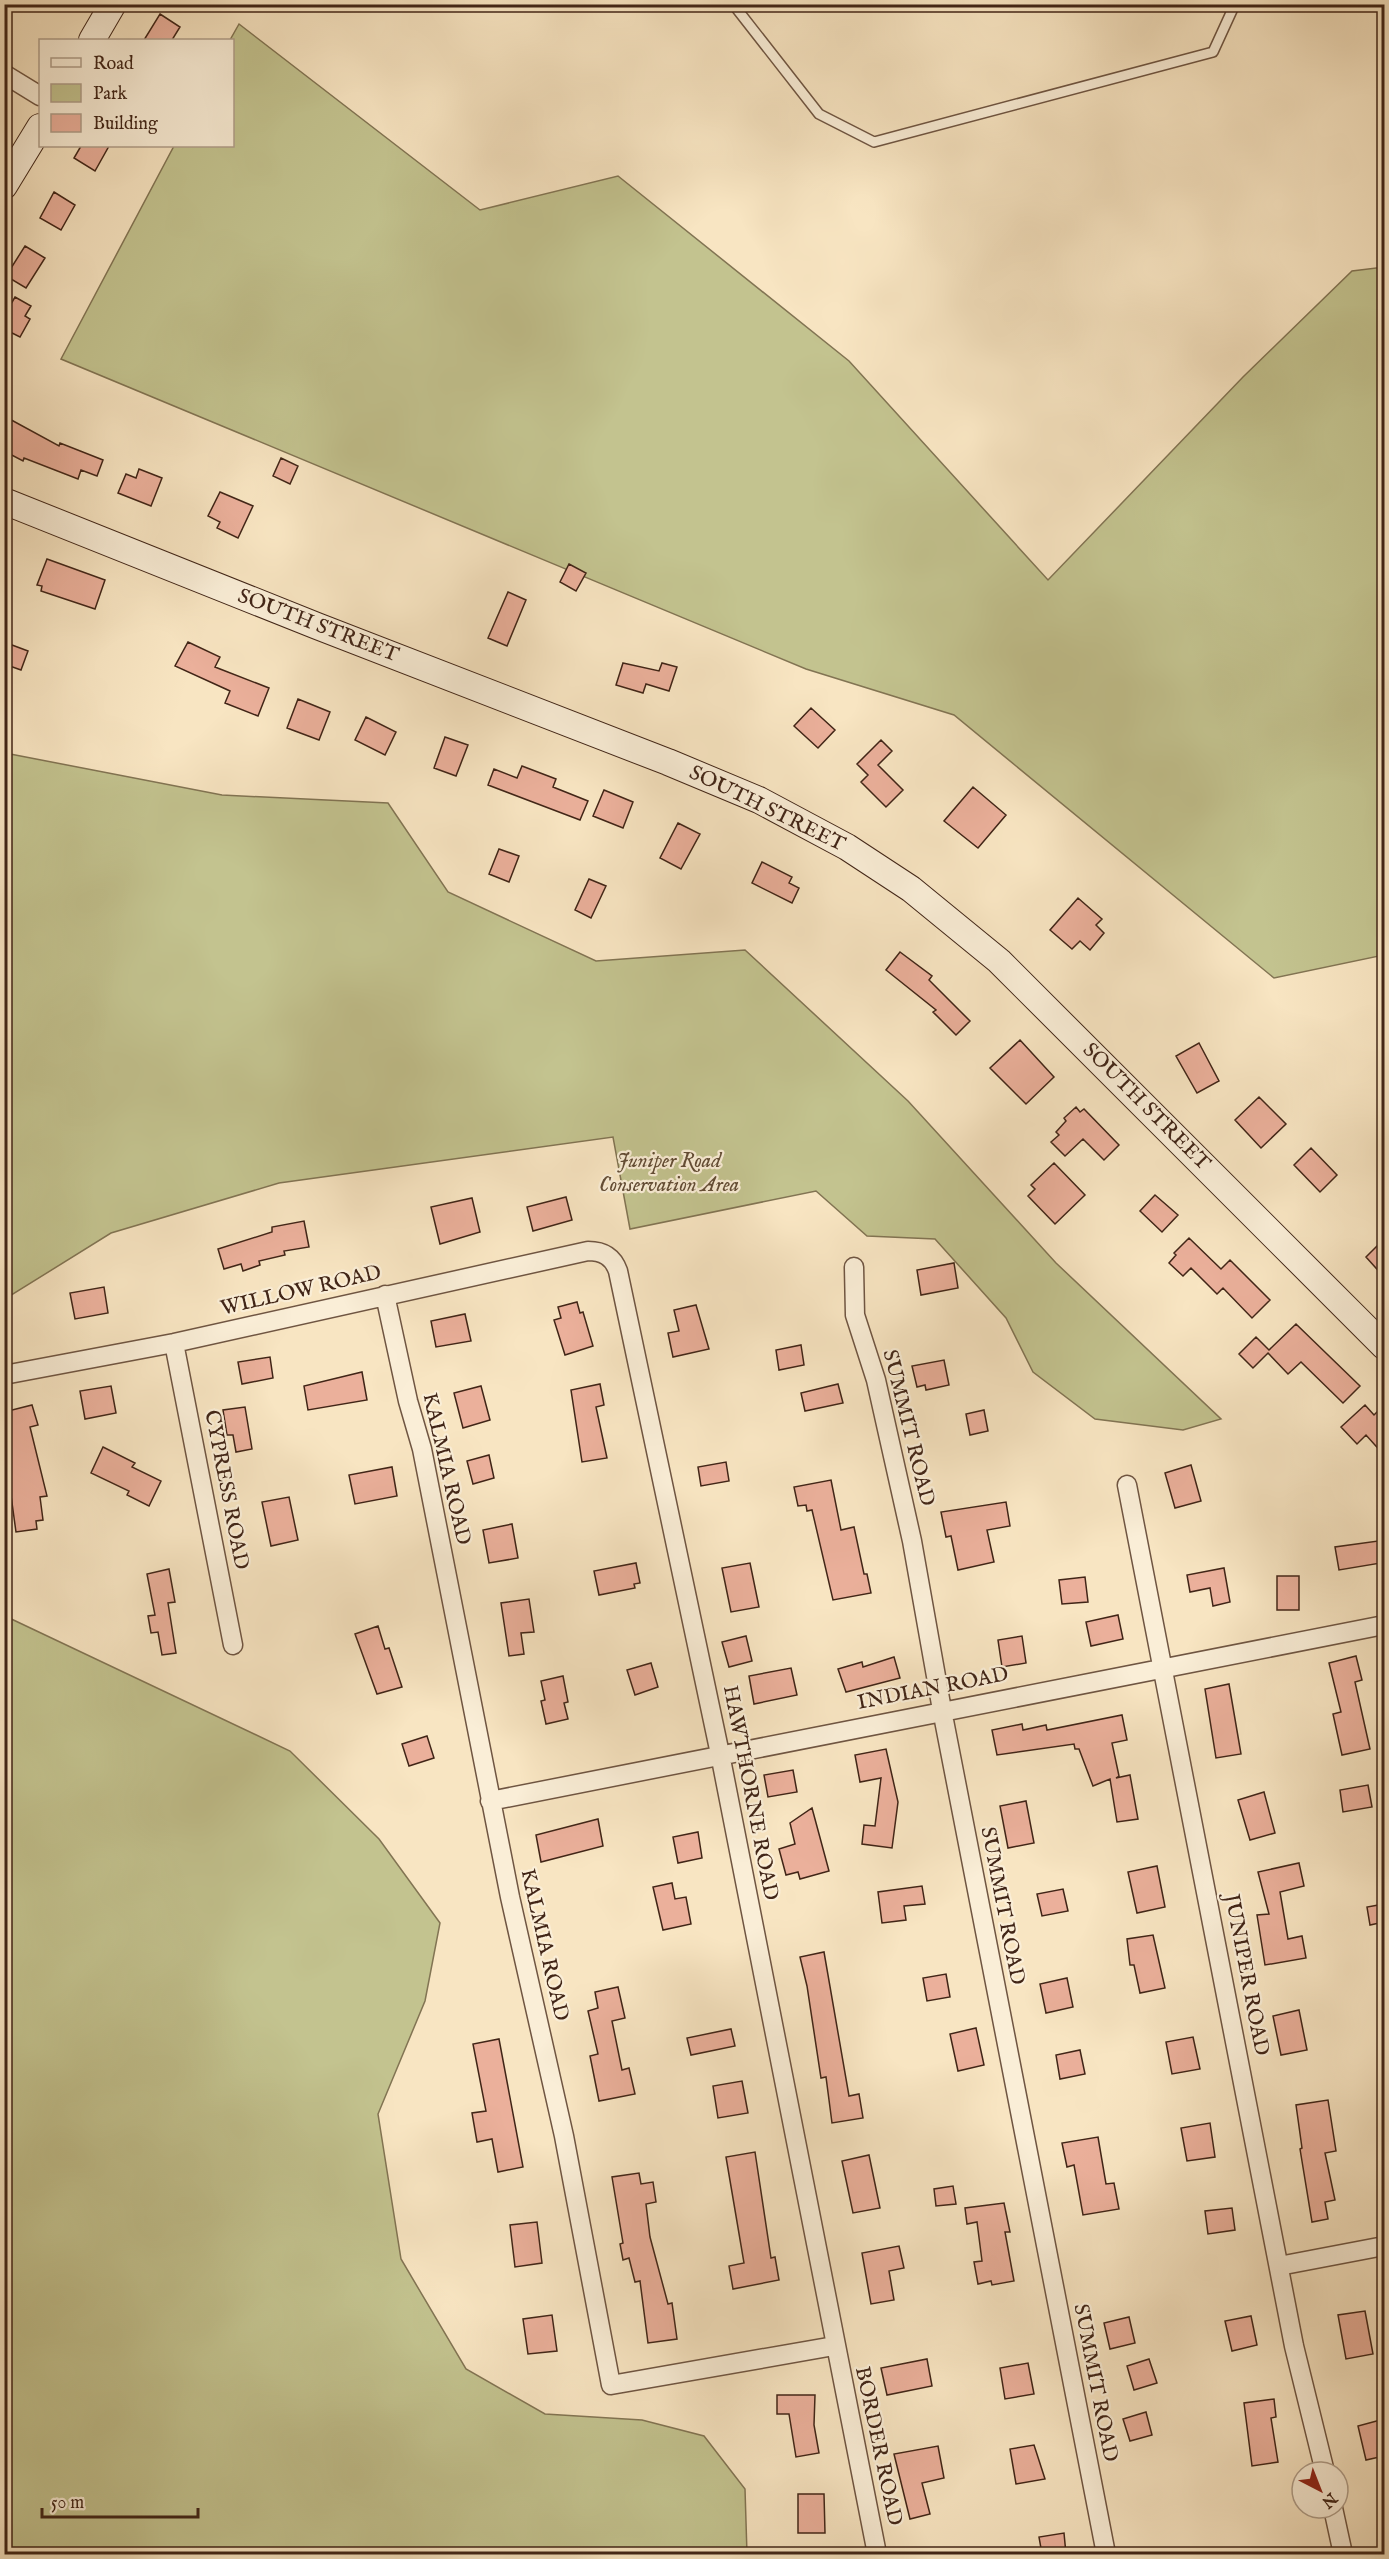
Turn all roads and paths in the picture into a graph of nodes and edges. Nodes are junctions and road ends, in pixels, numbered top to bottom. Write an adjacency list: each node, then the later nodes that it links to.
1 (113, 4): 4 (main road)
2 (733, 4): 3 (lane)
3 (1235, 4)
4 (93, 39)
5 (4, 74): 6 (street)
6 (39, 95)
7 (39, 128): 8 (main road)
8 (4, 186)
9 (4, 501): 14 (main road, SOUTH STREET)
10 (606, 1255): 12 (street, WILLOW ROAD); 21 (street, HAWTHORNE ROAD)
11 (854, 1268): 20 (street, SUMMIT ROAD)
12 (385, 1295): 13 (street, WILLOW ROAD); 22 (street, KALMIA ROAD)
13 (174, 1343): 15 (street, WILLOW ROAD); 18 (street, CYPRESS ROAD)
14 (1384, 1346)
15 (4, 1375)
16 (1126, 1485): 19 (street, JUNIPER ROAD)
17 (1384, 1625): 19 (street, INDIAN ROAD)
18 (233, 1645)
19 (1164, 1667): 20 (street, INDIAN ROAD); 24 (street, JUNIPER ROAD)
20 (942, 1710): 21 (street, INDIAN ROAD); 29 (street, SUMMIT ROAD)
21 (720, 1754): 22 (street, INDIAN ROAD); 25 (street, HAWTHORNE ROAD)
22 (490, 1801): 25 (street, KALMIA ROAD)
23 (1384, 2246): 24 (street)
24 (1279, 2266): 26 (street, JUNIPER ROAD)
25 (834, 2346): 28 (street, BORDER ROAD)
26 (1322, 2460)
27 (1336, 2520): 30 (street)
28 (877, 2554)
29 (1106, 2554)
30 (1343, 2554)

